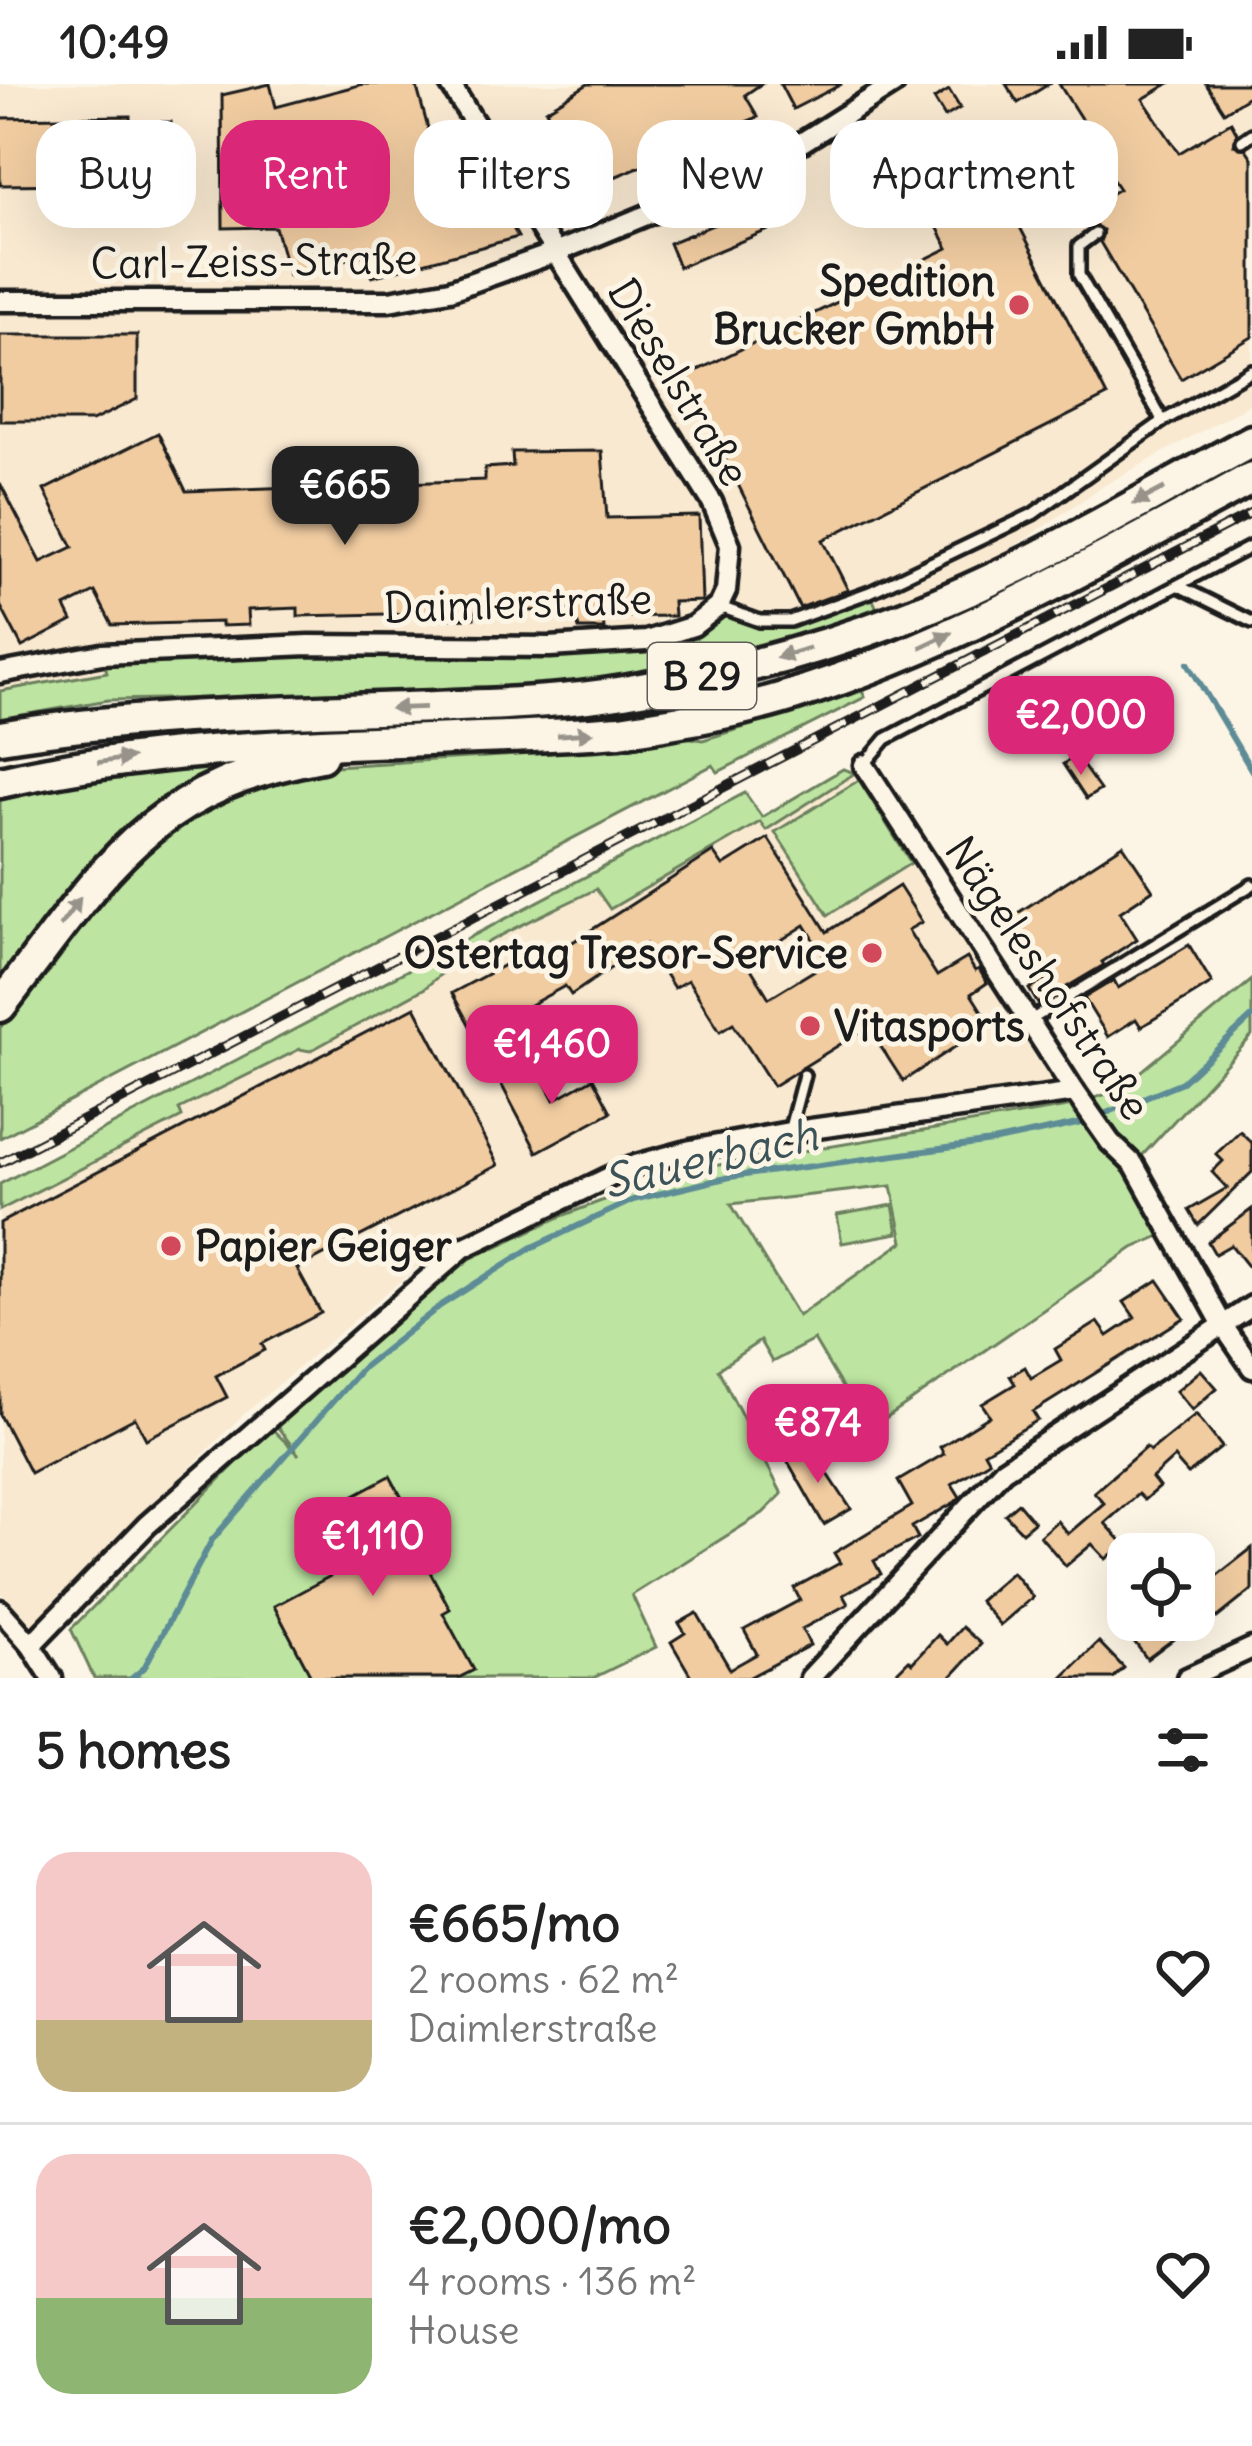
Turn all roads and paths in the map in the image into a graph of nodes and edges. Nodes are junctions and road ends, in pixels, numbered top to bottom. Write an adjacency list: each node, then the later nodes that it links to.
1 (450, 84): 4 (street, Dieselstraße)
2 (894, 84): 4 (street, Carl-Zeiss-Straße)
3 (1095, 234): 7 (lane)
4 (557, 252): 5 (street, Carl-Zeiss-Straße); 12 (street, Dieselstraße)
5 (0, 302)
6 (1252, 370): 7 (lane)
7 (1162, 421): 12 (lane)
8 (1252, 441): 15 (highway, B 29, one-way to 15)
9 (1252, 478): 17 (highway, B 29, one-way to 9)
10 (1252, 546): 11 (lane, Nägeleshofstraße)
11 (1179, 586): 13 (lane); 19 (lane, Nägeleshofstraße)
12 (719, 606): 14 (street, Daimlerstraße)
13 (1252, 622)
14 (0, 673)
15 (104, 726): 16 (highway); 18 (highway, B 29)
16 (0, 737)
17 (416, 740): 20 (highway, B 29, one-way to 17); 22 (highway, B 29, one-way to 17)
18 (0, 752)
19 (864, 765): 23 (street, Nägeleshofstraße)
20 (0, 782)
21 (1252, 885): 23 (lane)
22 (0, 1006)
23 (1029, 1021): 25 (street, Nägeleshofstraße)
24 (804, 1075): 26 (lane)
25 (1079, 1097): 26 (street); 28 (street, Nägeleshofstraße)
26 (789, 1132): 31 (street)
27 (1252, 1306): 28 (street)
28 (1224, 1327): 29 (street, Nägeleshofstraße); 34 (street)
29 (1252, 1368)
30 (0, 1610): 31 (street)
31 (31, 1645): 33 (street)
32 (1252, 1648): 35 (street)
33 (52, 1678)
34 (810, 1678)
35 (1186, 1678)

